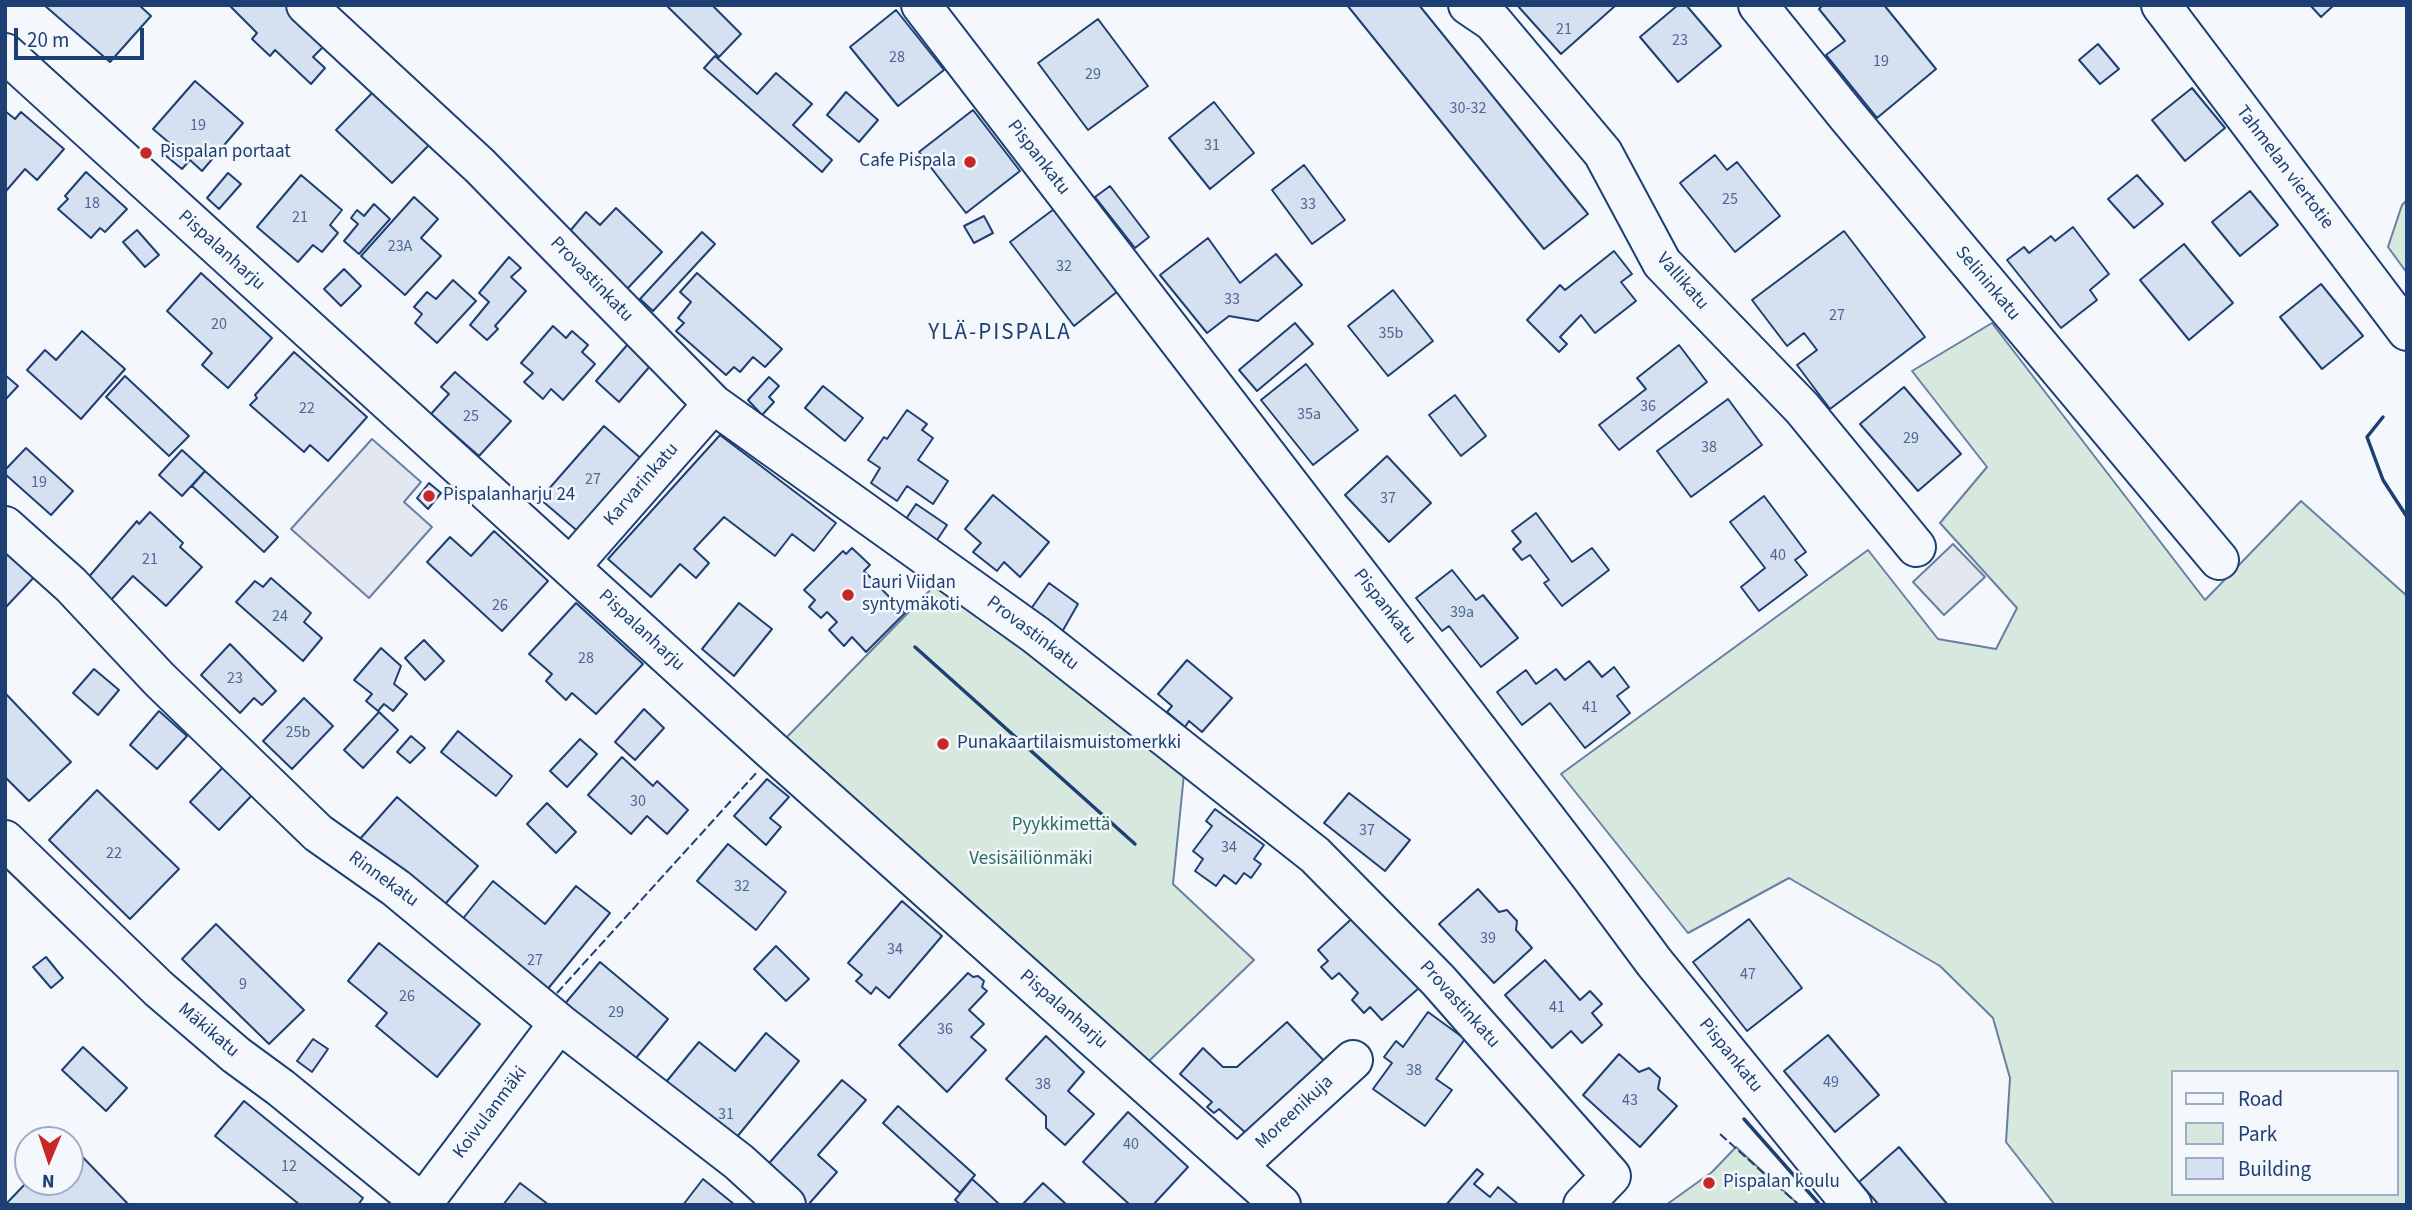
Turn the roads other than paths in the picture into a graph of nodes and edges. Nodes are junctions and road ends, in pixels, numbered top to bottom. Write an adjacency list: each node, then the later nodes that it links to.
1 (306, 5): 8 (street, Provastinkatu)
2 (921, 5): 21 (street, Pispankatu)
3 (1468, 5): 10 (street, Vallikatu)
4 (1758, 5): 11 (street, Selininkatu)
5 (2161, 5): 7 (street, Tahmelan viertotie)
6 (5, 53): 12 (street, Pispalanharju)
7 (2407, 331)
8 (713, 404): 12 (street, Karvarinkatu); 20 (street, Provastinkatu)
9 (5, 526): 14 (street, Rinnekatu)
10 (1916, 547)
11 (2219, 560)
12 (570, 567): 16 (street, Pispalanharju)
13 (5, 840): 17 (street, Mäkikatu)
14 (559, 1023): 17 (street, Koivulanmäki); 18 (street, Rinnekatu)
15 (1353, 1060): 16 (street, Moreenikuja)
16 (1237, 1166): 19 (street, Pispalanharju)
17 (424, 1204)
18 (786, 1205)
19 (1281, 1205)
20 (1583, 1205)
21 (1852, 1205)

